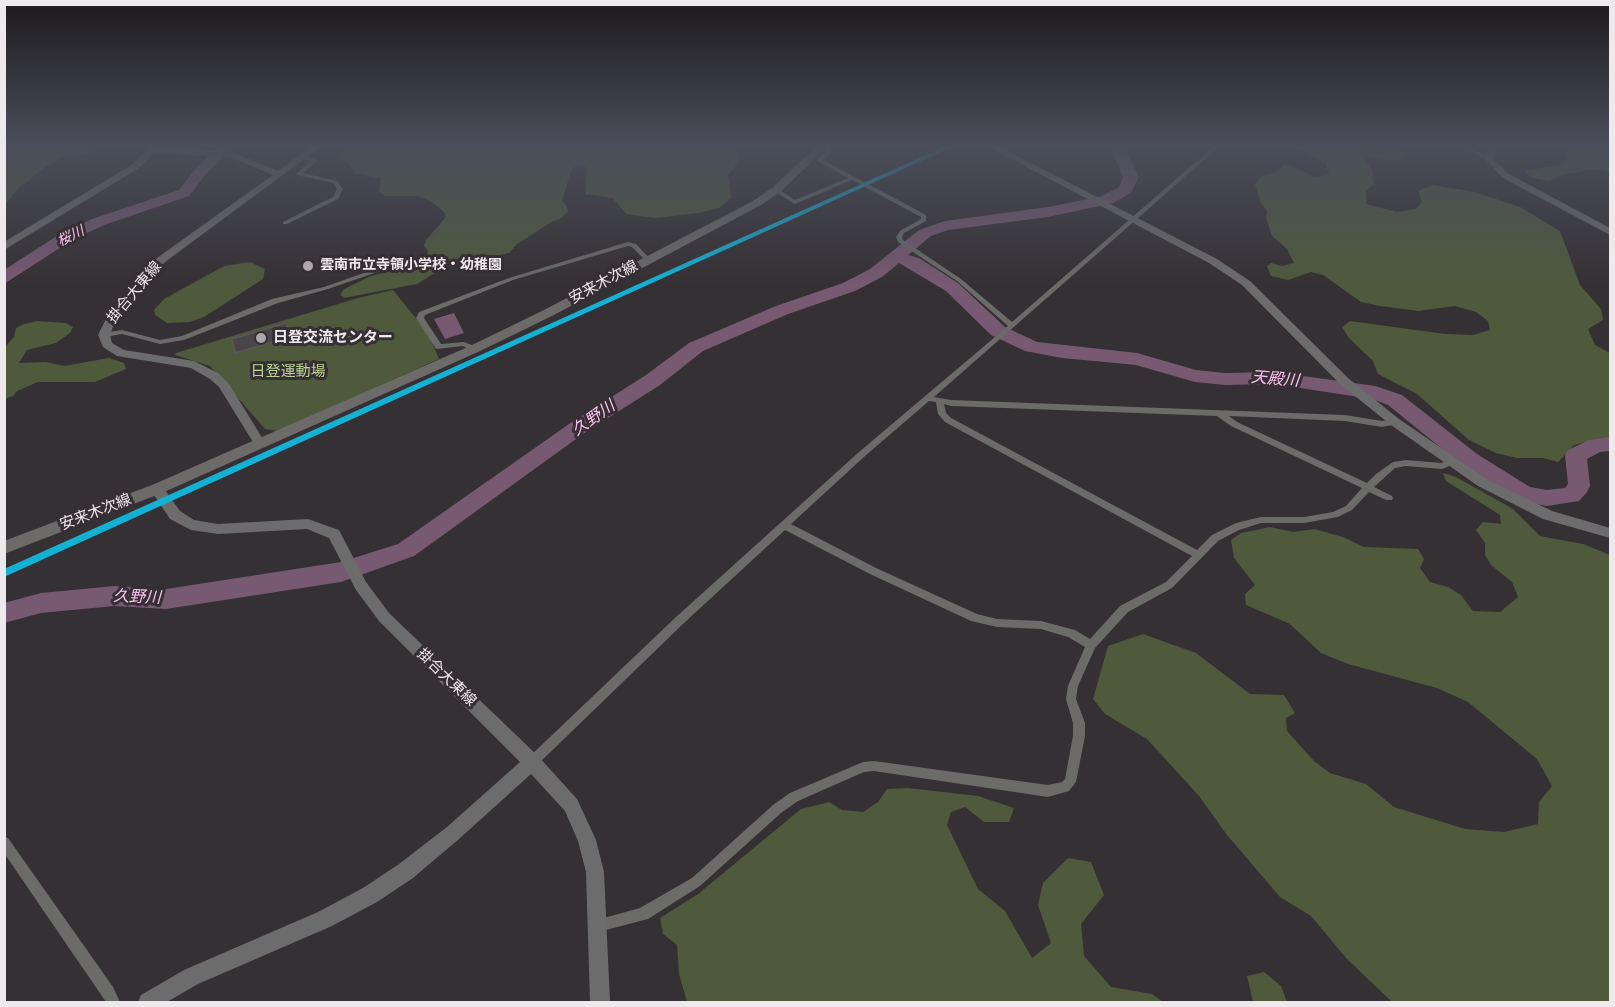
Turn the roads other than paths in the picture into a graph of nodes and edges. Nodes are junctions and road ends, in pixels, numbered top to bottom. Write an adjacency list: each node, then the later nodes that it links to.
1 (92, 193): 14 (main road)
2 (253, 193): 18 (main road, 掛合大東線)
3 (338, 193): 12 (street)
4 (771, 193): 15 (main road, 安来木次線)
5 (781, 193): 6 (street)
6 (816, 193)
7 (880, 193): 17 (street)
8 (1082, 193): 11 (main road)
9 (1164, 193): 11 (street)
10 (1535, 193): 13 (main road)
11 (1134, 220): 17 (street); 23 (main road)
12 (285, 223)
13 (1611, 231)
14 (4, 247)
15 (648, 260): 19 (main road, 安来木次線); 19 (street)
16 (384, 268): 18 (street)
17 (1010, 328): 20 (street)
18 (104, 335): 24 (main road, 掛合大東線)
19 (474, 349): 24 (main road, 安来木次線)
20 (928, 398): 21 (street); 29 (street)
21 (940, 402): 22 (street); 32 (street)
22 (1221, 415): 23 (street); 26 (street)
23 (1395, 422): 25 (main road)
24 (260, 444): 27 (main road, 安来木次線)
25 (1451, 462): 26 (street); 30 (main road)
26 (1368, 488): 28 (street); 32 (street)
27 (157, 489): 31 (main road, 安来木次線); 34 (main road, 掛合大東線)
28 (1389, 498)
29 (784, 525): 33 (street); 34 (street)
30 (1611, 533)
31 (4, 549)
32 (1198, 555): 33 (street)
33 (1091, 645): 36 (street)
34 (532, 762): 36 (main road, 掛合大東線); 38 (main road)
35 (4, 842): 37 (street)
36 (598, 926): 39 (main road, 掛合大東線)
37 (113, 1002)
38 (148, 1002)
39 (600, 1002)

